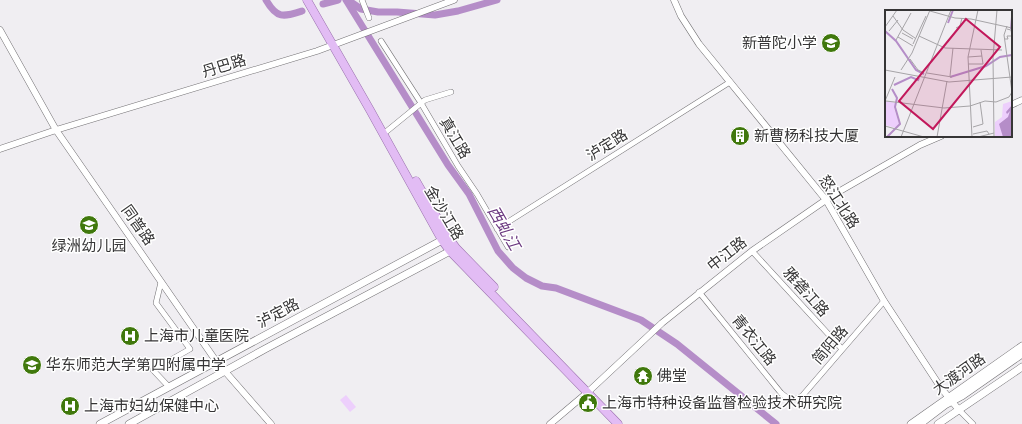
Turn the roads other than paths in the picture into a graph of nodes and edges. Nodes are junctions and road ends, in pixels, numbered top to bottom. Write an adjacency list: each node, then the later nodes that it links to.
1 (307, 0): 9 (main road, 金沙江路)
2 (312, 0): 9 (main road, 金沙江路)
3 (454, 0): 9 (street, 丹巴路)
4 (674, 0): 10 (street, 怒江北路)
5 (363, 2): 6 (street)
6 (369, 18)
7 (0, 30): 15 (street, 同普路)
8 (381, 41): 13 (street, 真江路)
9 (335, 44): 15 (street, 丹巴路); 16 (main road, 金沙江路); 21 (main road, 金沙江路)
10 (730, 82): 19 (street, 怒江北路); 20 (street, 泸定路)
11 (451, 92): 13 (street)
12 (1022, 100): 14 (street)
13 (420, 104): 16 (street); 20 (street, 真江路)
14 (1012, 105)
15 (56, 130): 18 (street, 丹巴路); 25 (street, 同普路)
16 (387, 131): 21 (main road, 金沙江路)
17 (939, 137): 19 (street, 中江路)
18 (0, 149)
19 (826, 200): 24 (street, 中江路); 27 (street, 怒江北路)
20 (497, 228): 22 (street, 真江路)
21 (445, 238): 23 (main road, 金沙江路); 31 (main road, 泸定路)
22 (508, 247)
23 (453, 250): 34 (main road, 泸定路); 37 (main road, 金沙江路)
24 (752, 250): 26 (street, 中江路); 29 (street, 雅砻江路)
25 (161, 282): 31 (street, 同普路); 35 (street)
26 (699, 292): 37 (street, 中江路); 39 (street, 青衣江路)
27 (884, 301): 29 (street, 简阳路); 38 (street, 怒江北路)
28 (1022, 346): 38 (main road, 大渡河路)
29 (842, 349): 39 (street, 简阳路)
30 (1022, 354): 33 (main road, 大渡河路)
31 (216, 361): 34 (street, 同普路); 35 (main road, 泸定路)
32 (1022, 367): 36 (main road, 大渡河路)
33 (1003, 368): 36 (main road); 38 (main road, 大渡河路)
34 (225, 372): 42 (main road, 泸定路); 43 (street, 同普路)
35 (169, 387): 41 (main road, 泸定路)
36 (990, 388): 40 (main road, 大渡河路)
37 (589, 390): 44 (street, 中江路); 45 (main road, 金沙江路); 46 (main road, 金沙江路)
38 (950, 399): 40 (street, 怒江北路); 47 (main road, 大渡河路); 48 (main road, 大渡河路)
39 (792, 400)
40 (959, 410): 49 (main road, 大渡河路); 50 (street, 怒江北路)
41 (100, 424)
42 (129, 424)
43 (271, 424)
44 (550, 424)
45 (618, 424)
46 (624, 424)
47 (911, 424)
48 (920, 424)
49 (938, 424)
50 (973, 424)

